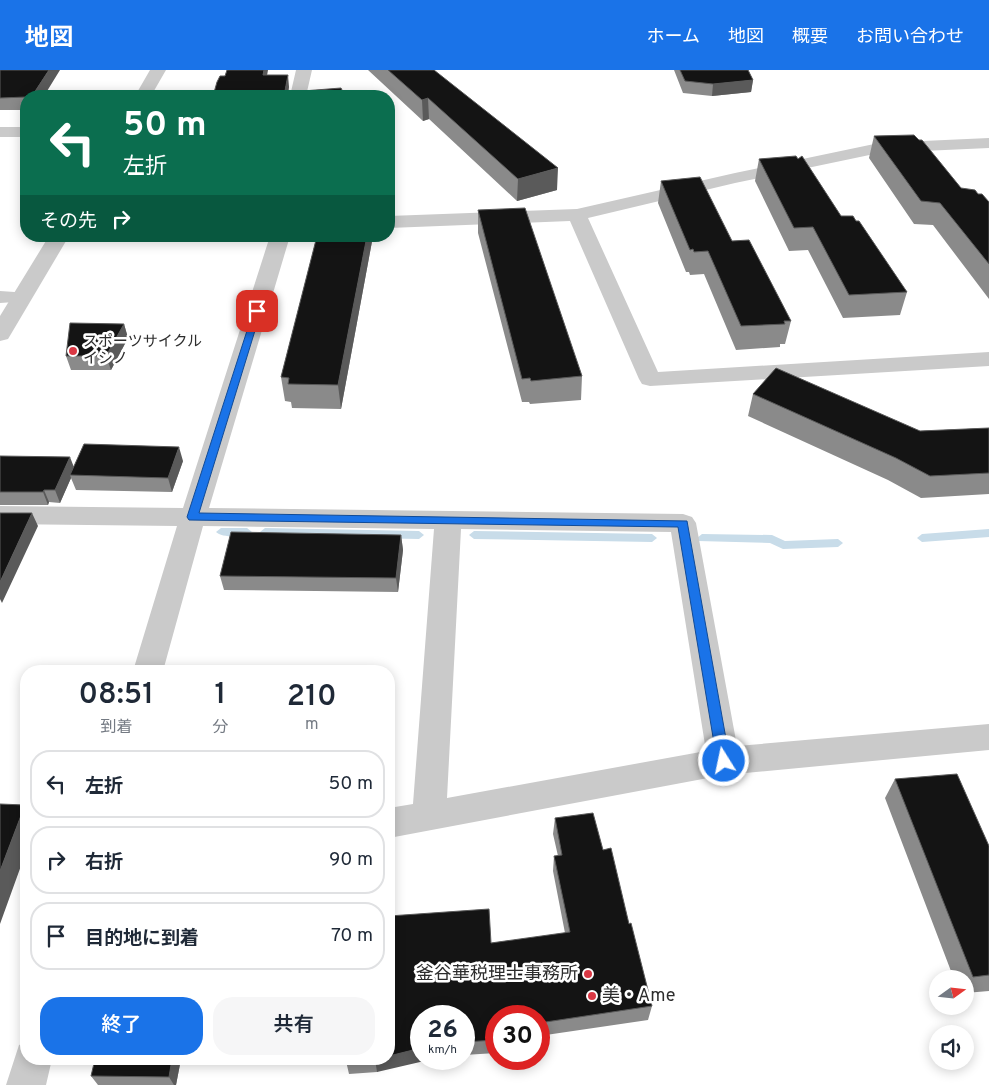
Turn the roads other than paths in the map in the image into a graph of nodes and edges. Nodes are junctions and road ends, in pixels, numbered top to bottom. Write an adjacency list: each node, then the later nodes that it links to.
1 (158, 70): 3 (street)
2 (304, 70): 4 (street)
3 (146, 90)
4 (299, 90)
5 (0, 132): 6 (street)
6 (20, 132)
7 (989, 143): 8 (street)
8 (578, 215): 9 (street); 15 (street)
9 (395, 222)
10 (55, 242): 13 (street)
11 (278, 242): 17 (street)
12 (0, 297): 13 (street)
13 (22, 297): 14 (street)
14 (0, 334)
15 (989, 359)
16 (0, 514): 17 (street)
17 (192, 517): 18 (street); 19 (street)
18 (448, 519): 21 (street); 22 (street)
19 (150, 665)
20 (989, 737): 21 (street)
21 (724, 761): 22 (street)
22 (429, 816): 23 (street)
23 (395, 822)
24 (31, 1065): 25 (street)
25 (26, 1085)

